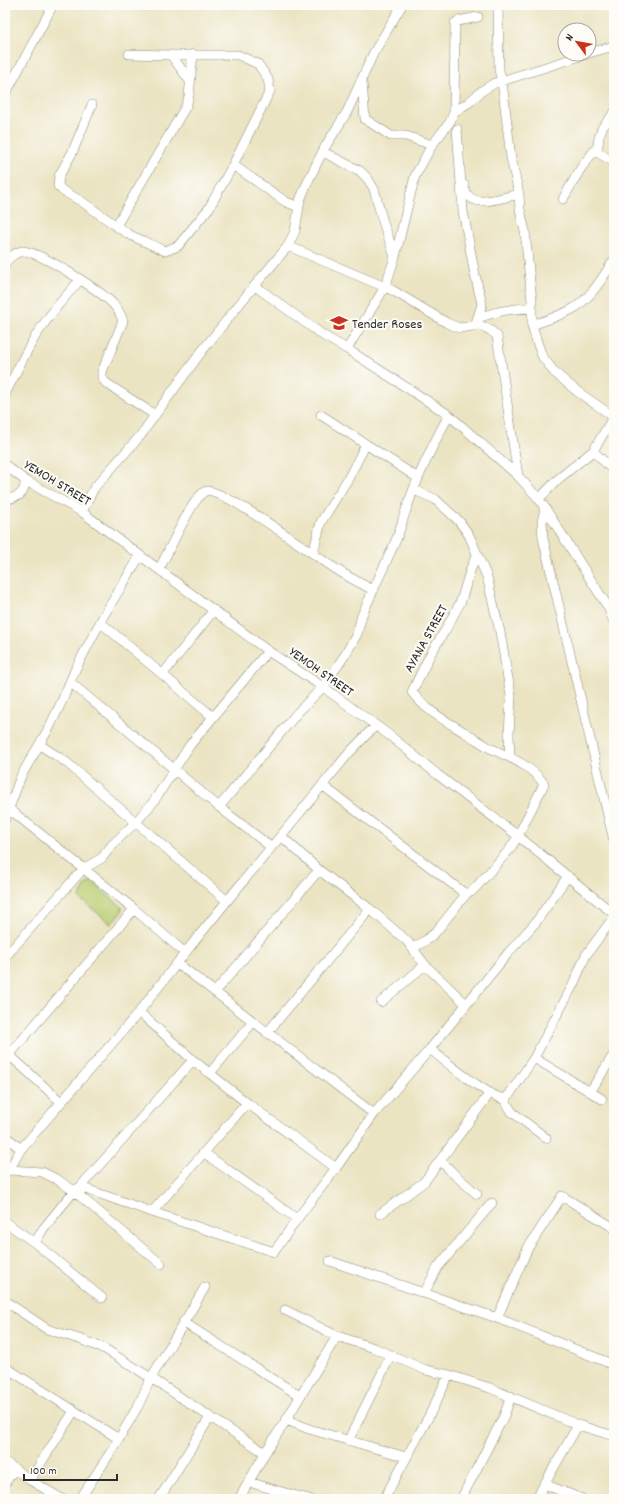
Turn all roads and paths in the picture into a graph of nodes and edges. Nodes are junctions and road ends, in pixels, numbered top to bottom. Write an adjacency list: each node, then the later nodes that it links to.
1 (53, 5): 14 (street)
2 (402, 5): 11 (street)
3 (498, 5): 13 (street)
4 (478, 17): 16 (street)
5 (614, 46): 6 (street)
6 (597, 51)
7 (129, 54): 9 (street)
8 (193, 54): 9 (street); 12 (street); 24 (street)
9 (171, 55): 12 (street)
10 (560, 62): 13 (street)
11 (361, 79): 20 (street); 22 (street)
12 (190, 81): 28 (street)
13 (502, 81): 16 (street); 25 (street)
14 (5, 95)
15 (92, 105): 28 (street)
16 (454, 112): 19 (street)
17 (614, 113): 21 (street)
18 (457, 129): 19 (street); 25 (street); 37 (street)
19 (441, 133): 20 (street)
20 (432, 145): 30 (street)
21 (595, 151): 23 (street); 26 (street)
22 (323, 152): 27 (street); 30 (street)
23 (614, 162)
24 (233, 164): 27 (street); 28 (street)
25 (519, 194): 36 (street)
26 (563, 199)
27 (298, 207): 29 (street)
28 (116, 226)
29 (288, 246): 34 (street); 35 (street)
30 (395, 257): 35 (street)
31 (614, 260): 38 (street)
32 (5, 263): 33 (street)
33 (80, 280): 40 (street); 41 (street)
34 (255, 286): 39 (street); 41 (street)
35 (386, 287): 37 (street); 39 (street)
36 (532, 308): 37 (street); 38 (street)
37 (476, 322): 49 (street)
38 (532, 325): 44 (street)
39 (347, 349): 43 (street)
40 (5, 394)
41 (155, 415): 56 (street)
42 (321, 415): 45 (street)
43 (449, 415): 49 (street); 50 (street)
44 (614, 416): 46 (street)
45 (366, 444): 50 (street); 57 (street)
46 (593, 451): 48 (street); 53 (street)
47 (5, 465): 51 (street, YEMOH STREET)
48 (614, 471)
49 (518, 476): 53 (street)
50 (418, 478): 52 (street)
51 (26, 480): 54 (street); 56 (street, YEMOH STREET)
52 (414, 490): 58 (street); 61 (street)
53 (539, 499): 55 (street)
54 (5, 500)
55 (545, 508): 64 (street); 81 (street)
56 (82, 512): 59 (street, YEMOH STREET)
57 (313, 553): 60 (street); 61 (street)
58 (478, 554): 72 (street); 72 (street, AYANA STREET)
59 (140, 556): 60 (street, YEMOH STREET); 63 (street)
60 (159, 568): 62 (street, YEMOH STREET)
61 (373, 590): 68 (street)
62 (214, 610): 65 (street, YEMOH STREET); 66 (street)
63 (100, 622): 66 (street); 67 (street)
64 (614, 622)
65 (268, 650): 68 (street, YEMOH STREET); 69 (street)
66 (163, 674): 69 (street)
67 (70, 682): 71 (street); 73 (street)
68 (322, 687): 70 (street, YEMOH STREET); 75 (street)
69 (213, 717): 73 (street)
70 (375, 726): 74 (street); 80 (street, YEMOH STREET)
71 (40, 745): 76 (street); 78 (street)
72 (510, 757): 80 (street)
73 (175, 769): 75 (street); 78 (street)
74 (322, 785): 79 (street); 86 (street)
75 (219, 807): 82 (street)
76 (8, 808): 77 (street); 83 (street)
77 (5, 818)
78 (136, 822): 83 (street); 87 (street)
79 (281, 836): 82 (street); 84 (street)
80 (518, 836): 85 (street, YEMOH STREET); 86 (street)
81 (614, 842)
82 (271, 847): 87 (street)
83 (83, 869): 88 (street); 94 (street)
84 (320, 870): 89 (street); 97 (street)
85 (568, 876): 90 (street, YEMOH STREET); 99 (street)
86 (467, 893): 92 (street)
87 (227, 900): 93 (street)
88 (134, 909): 93 (street); 104 (street)
89 (370, 909): 92 (street); 102 (street)
90 (614, 914)
91 (614, 917): 106 (street)
92 (412, 948): 96 (street)
93 (185, 953): 95 (street)
94 (5, 957)
95 (177, 964): 97 (street); 100 (street)
96 (425, 965): 98 (street); 99 (street)
97 (215, 992): 101 (street)
98 (381, 1002)
99 (466, 1004): 103 (street)
100 (139, 1012): 107 (street); 113 (street)
101 (253, 1022): 102 (street); 108 (street)
102 (267, 1033): 115 (street)
103 (430, 1049): 110 (street); 115 (street)
104 (8, 1053): 113 (street)
105 (614, 1054): 109 (street)
106 (534, 1058): 109 (street); 111 (street)
107 (193, 1060): 108 (street); 123 (street)
108 (210, 1073): 114 (street)
109 (590, 1092): 112 (street)
110 (490, 1093): 111 (street); 120 (street)
111 (504, 1099): 117 (street)
112 (602, 1099)
113 (61, 1102): 118 (street)
114 (247, 1103): 119 (street); 121 (street)
115 (374, 1114): 121 (street)
116 (5, 1136): 118 (street)
117 (546, 1138)
118 (21, 1149): 122 (street)
119 (204, 1154): 126 (street); 128 (street)
120 (441, 1161): 124 (street); 127 (street)
121 (336, 1168): 128 (street)
122 (7, 1172): 123 (street)
123 (77, 1189): 126 (street); 131 (street); 133 (street)
124 (477, 1194)
125 (492, 1203): 135 (street)
126 (152, 1212): 128 (street)
127 (380, 1214)
128 (297, 1219)
129 (5, 1222): 131 (street)
130 (612, 1224): 139 (street)
131 (35, 1243): 136 (street)
132 (330, 1261): 135 (street)
133 (161, 1264)
134 (204, 1287): 140 (street)
135 (424, 1293): 139 (street)
136 (102, 1298)
137 (5, 1301): 146 (street)
138 (285, 1310): 141 (street)
139 (497, 1318): 143 (street)
140 (183, 1322): 146 (street); 147 (street)
141 (337, 1336): 142 (street); 147 (street)
142 (391, 1355): 145 (street); 155 (street)
143 (614, 1365)
144 (5, 1367): 149 (street)
145 (449, 1375): 148 (street); 157 (street)
146 (151, 1378): 150 (street); 154 (street)
147 (300, 1396): 151 (street)
148 (511, 1396): 152 (street); 170 (street)
149 (74, 1411): 154 (street); 160 (street)
150 (210, 1417): 156 (street); 166 (street)
151 (287, 1420): 155 (street); 156 (street)
152 (578, 1425): 153 (street); 163 (street)
153 (614, 1436)
154 (119, 1439): 165 (street)
155 (348, 1441): 157 (street)
156 (264, 1453): 161 (street)
157 (406, 1457): 169 (street)
158 (5, 1462): 159 (street)
159 (14, 1469): 160 (street); 162 (street)
160 (30, 1480): 164 (street)
161 (249, 1482): 167 (street); 168 (street)
162 (5, 1483)
163 (544, 1484): 171 (street); 172 (street)
164 (62, 1499)
165 (80, 1499)
166 (159, 1499)
167 (239, 1499)
168 (309, 1499)
169 (384, 1499)
170 (461, 1499)
171 (536, 1499)
172 (582, 1499)

